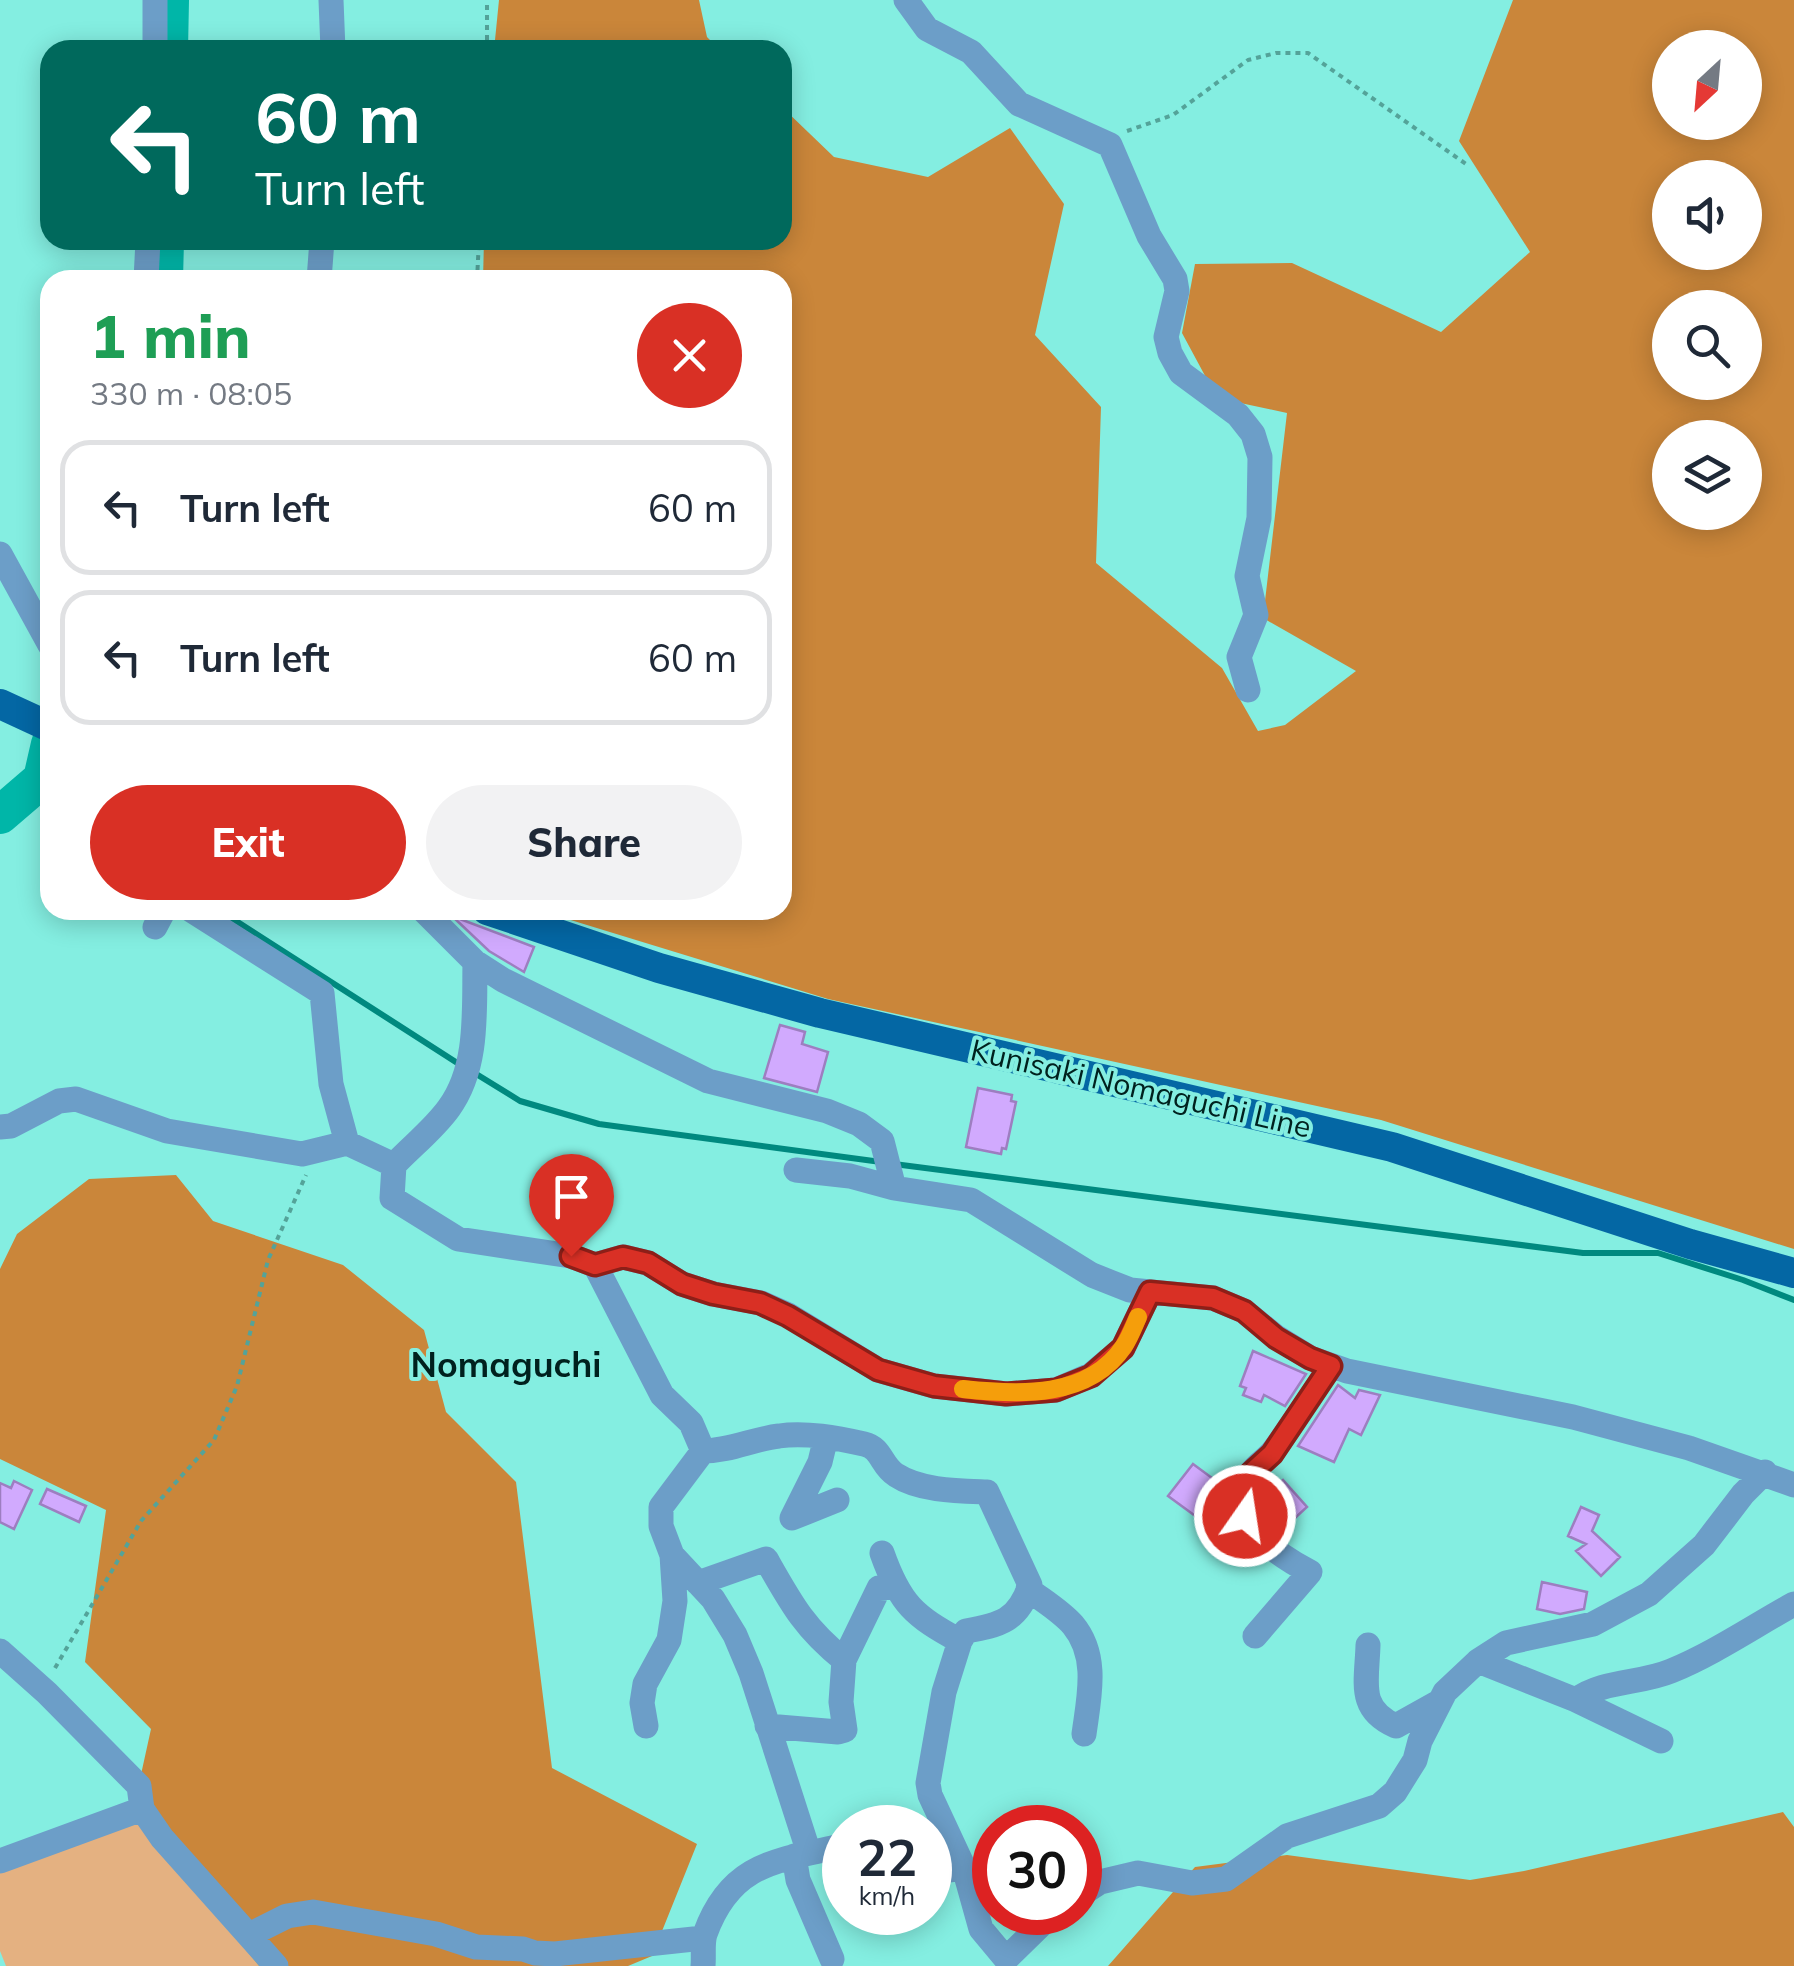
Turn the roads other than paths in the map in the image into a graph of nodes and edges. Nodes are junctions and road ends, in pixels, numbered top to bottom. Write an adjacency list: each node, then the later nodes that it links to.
1 (155, 0): 5 (street)
2 (331, 0): 6 (street)
3 (936, 0): 4 (street)
4 (907, 3): 9 (street)
5 (155, 40)
6 (333, 40)
7 (0, 554): 8 (street)
8 (40, 625)
9 (1248, 690)
10 (0, 704): 11 (main road)
11 (40, 723)
12 (207, 920): 17 (street)
13 (433, 920): 15 (street)
14 (517, 920): 22 (main road, Kunisaki Nomaguchi Line)
15 (475, 962): 18 (street); 20 (street)
16 (0, 1127): 17 (street)
17 (347, 1144): 18 (street)
18 (394, 1165): 21 (street)
19 (796, 1170): 20 (street)
20 (894, 1188): 23 (street)
21 (595, 1265): 23 (street); 26 (street)
22 (1794, 1274)
23 (1150, 1292): 24 (street)
24 (1331, 1366): 27 (street); 36 (street)
25 (826, 1437): 26 (street); 29 (street); 34 (street)
26 (703, 1451): 31 (street)
27 (1764, 1472): 28 (street); 41 (street)
28 (1794, 1485)
29 (837, 1500)
30 (882, 1554): 33 (street)
31 (672, 1555): 32 (street); 44 (street)
32 (698, 1583): 40 (street); 45 (street)
33 (895, 1587): 37 (street); 40 (street)
34 (1028, 1589): 37 (street); 46 (street)
35 (1794, 1604): 42 (street)
36 (1255, 1636)
37 (960, 1642): 52 (street)
38 (1368, 1645): 43 (street)
39 (0, 1652): 48 (street)
40 (844, 1660): 45 (street)
41 (1478, 1661): 42 (street); 43 (street)
42 (1576, 1700): 47 (street)
43 (1440, 1702): 54 (street)
44 (646, 1726)
45 (767, 1726): 50 (street)
46 (1084, 1734)
47 (1662, 1741)
48 (142, 1809): 51 (street); 55 (street)
49 (822, 1850): 50 (street)
50 (802, 1855): 57 (street); 58 (street)
51 (0, 1861)
52 (964, 1868): 53 (street); 59 (street)
53 (952, 1869)
54 (1102, 1882)
55 (251, 1934): 57 (street); 60 (street)
56 (1030, 1935): 59 (street)
57 (703, 1938): 61 (street)
58 (832, 1959)
59 (1001, 1962)
60 (276, 1966)
61 (703, 1966)

